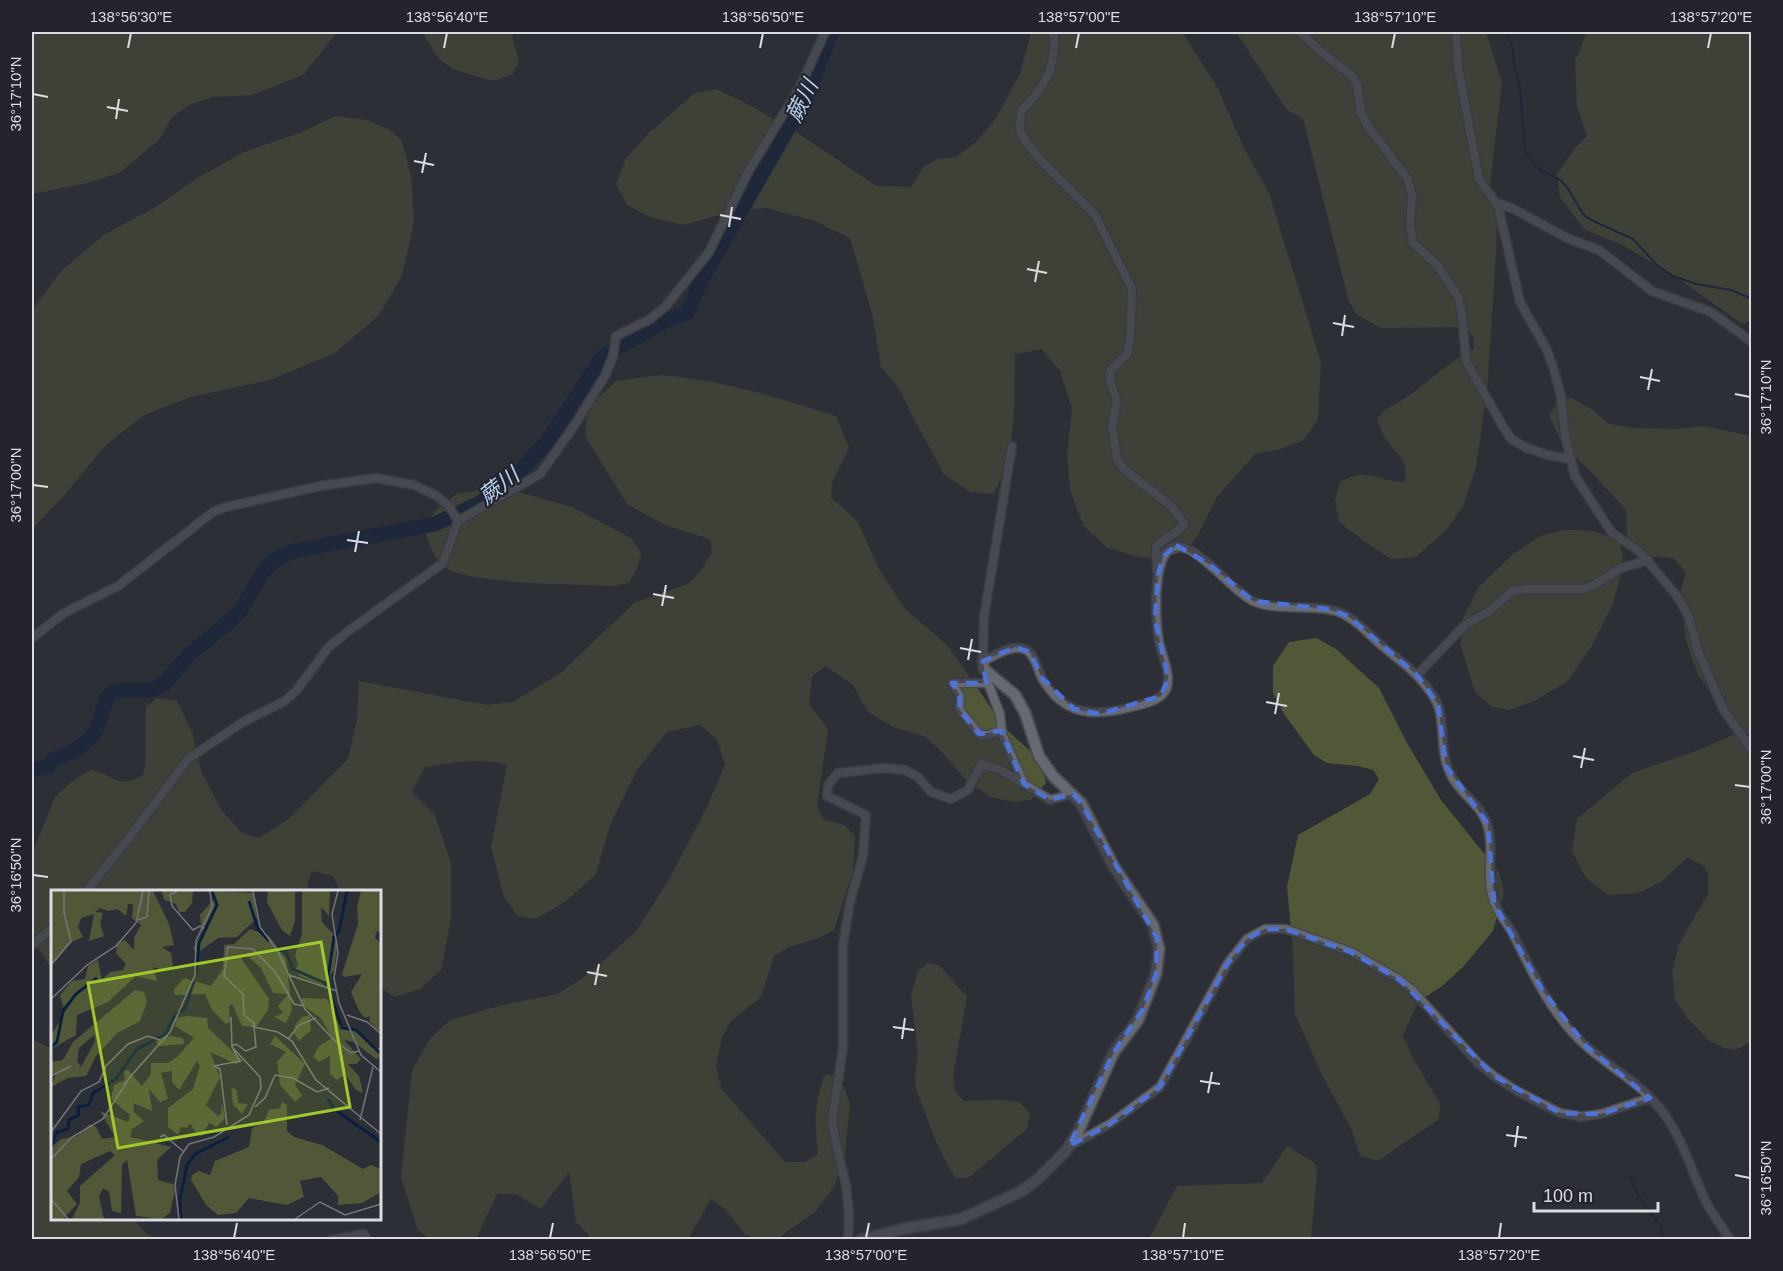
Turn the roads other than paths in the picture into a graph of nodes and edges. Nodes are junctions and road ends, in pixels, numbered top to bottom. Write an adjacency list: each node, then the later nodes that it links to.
1 (825, 32): 9 (street)
2 (1053, 32): 11 (street)
3 (1300, 32): 8 (street)
4 (1456, 32): 5 (street)
5 (1495, 202): 6 (street); 8 (street)
6 (1750, 341)
7 (1012, 446): 13 (street)
8 (1570, 459): 10 (street)
9 (458, 521): 12 (street); 20 (street)
10 (1648, 560): 14 (street); 17 (street)
11 (1158, 575): 13 (street); 14 (street)
12 (32, 638)
13 (983, 662): 15 (street)
14 (1417, 675): 23 (street)
15 (989, 679): 16 (street); 16 (street); 19 (street)
16 (1002, 731): 18 (street)
17 (1752, 750)
18 (1024, 784): 19 (street); 27 (street)
19 (1073, 794): 24 (street)
20 (87, 890)
21 (51, 929): 22 (street)
22 (32, 945)
23 (1650, 1098): 24 (street); 29 (street)
24 (1069, 1146): 28 (street)
25 (331, 1239): 26 (street)
26 (368, 1239)
27 (848, 1239)
28 (861, 1239)
29 (1730, 1239)

